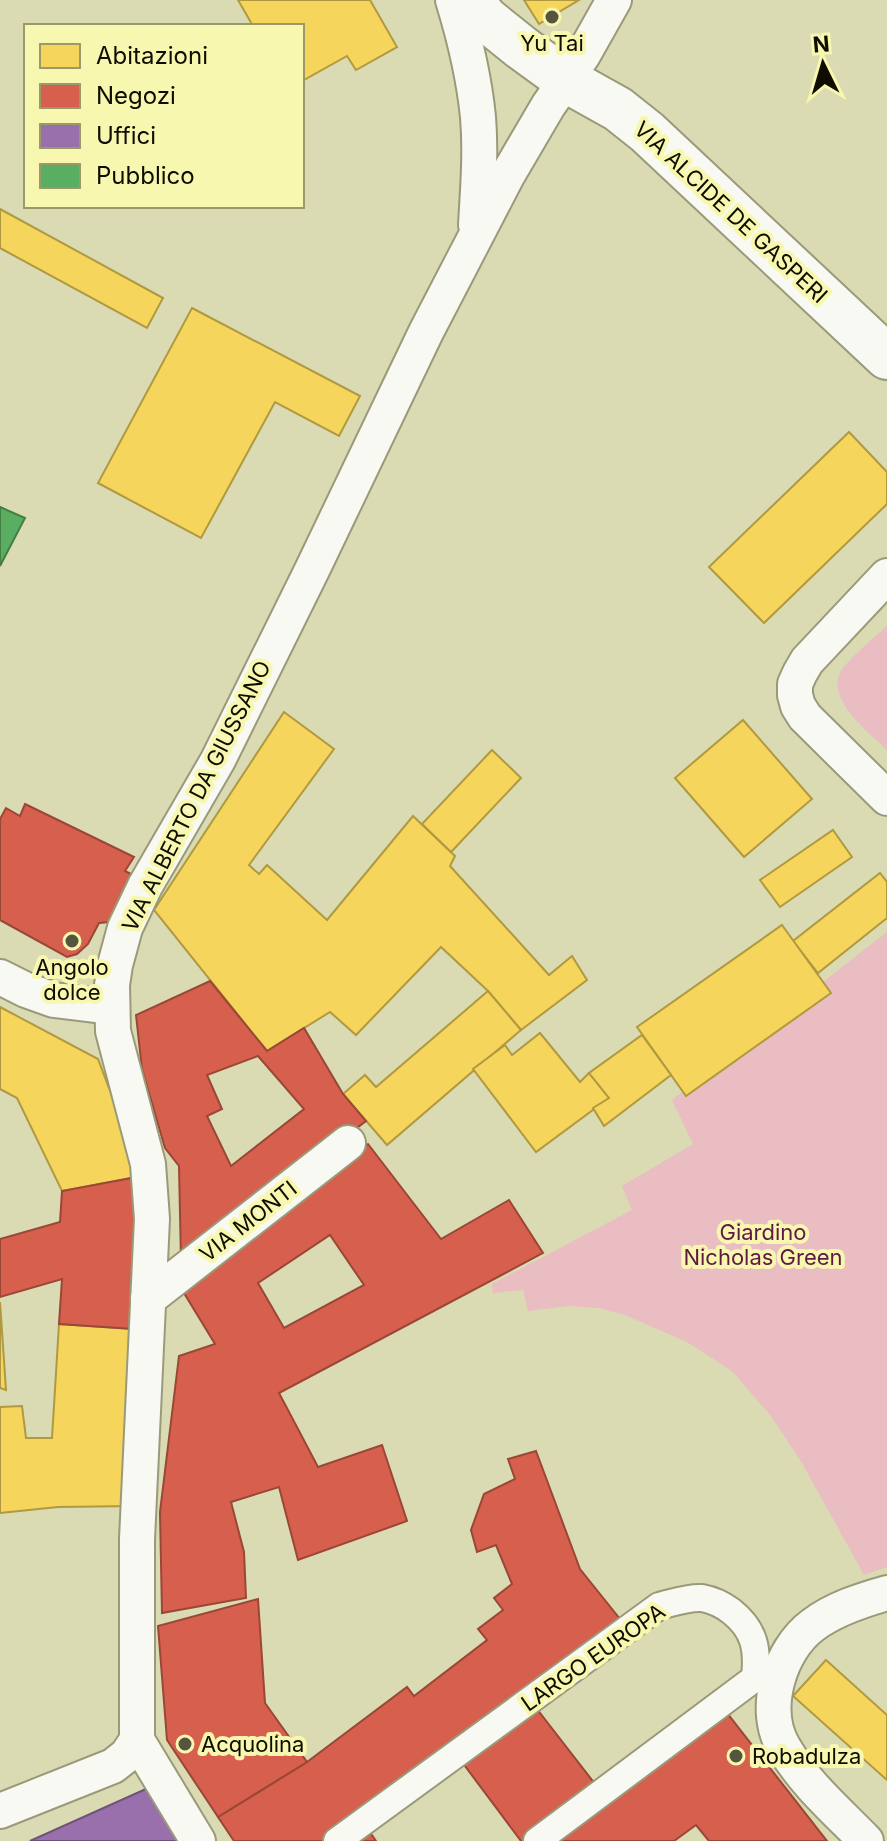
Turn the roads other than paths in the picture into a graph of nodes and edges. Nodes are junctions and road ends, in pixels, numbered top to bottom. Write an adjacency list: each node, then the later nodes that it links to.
1 (453, 0): 5 (street, VIA ALBERTO DA GIUSSANO)
2 (470, 0): 4 (street)
3 (614, 0): 4 (street, VIA ALBERTO DA GIUSSANO)
4 (566, 80): 5 (street, VIA ALBERTO DA GIUSSANO); 6 (street, VIA ALCIDE DE GASPERI)
5 (475, 238): 10 (street, VIA ALBERTO DA GIUSSANO)
6 (887, 357)
7 (887, 576): 8 (street)
8 (887, 798)
9 (0, 977): 10 (street)
10 (111, 1007): 12 (street, VIA ALBERTO DA GIUSSANO)
11 (348, 1143): 12 (street, VIA MONTI)
12 (148, 1299): 14 (street, VIA ALBERTO DA GIUSSANO)
13 (887, 1593): 19 (street)
14 (137, 1740): 15 (street); 16 (street)
15 (0, 1811)
16 (198, 1841)
17 (337, 1841): 18 (street, LARGO EUROPA)
18 (537, 1841)
19 (866, 1841)

